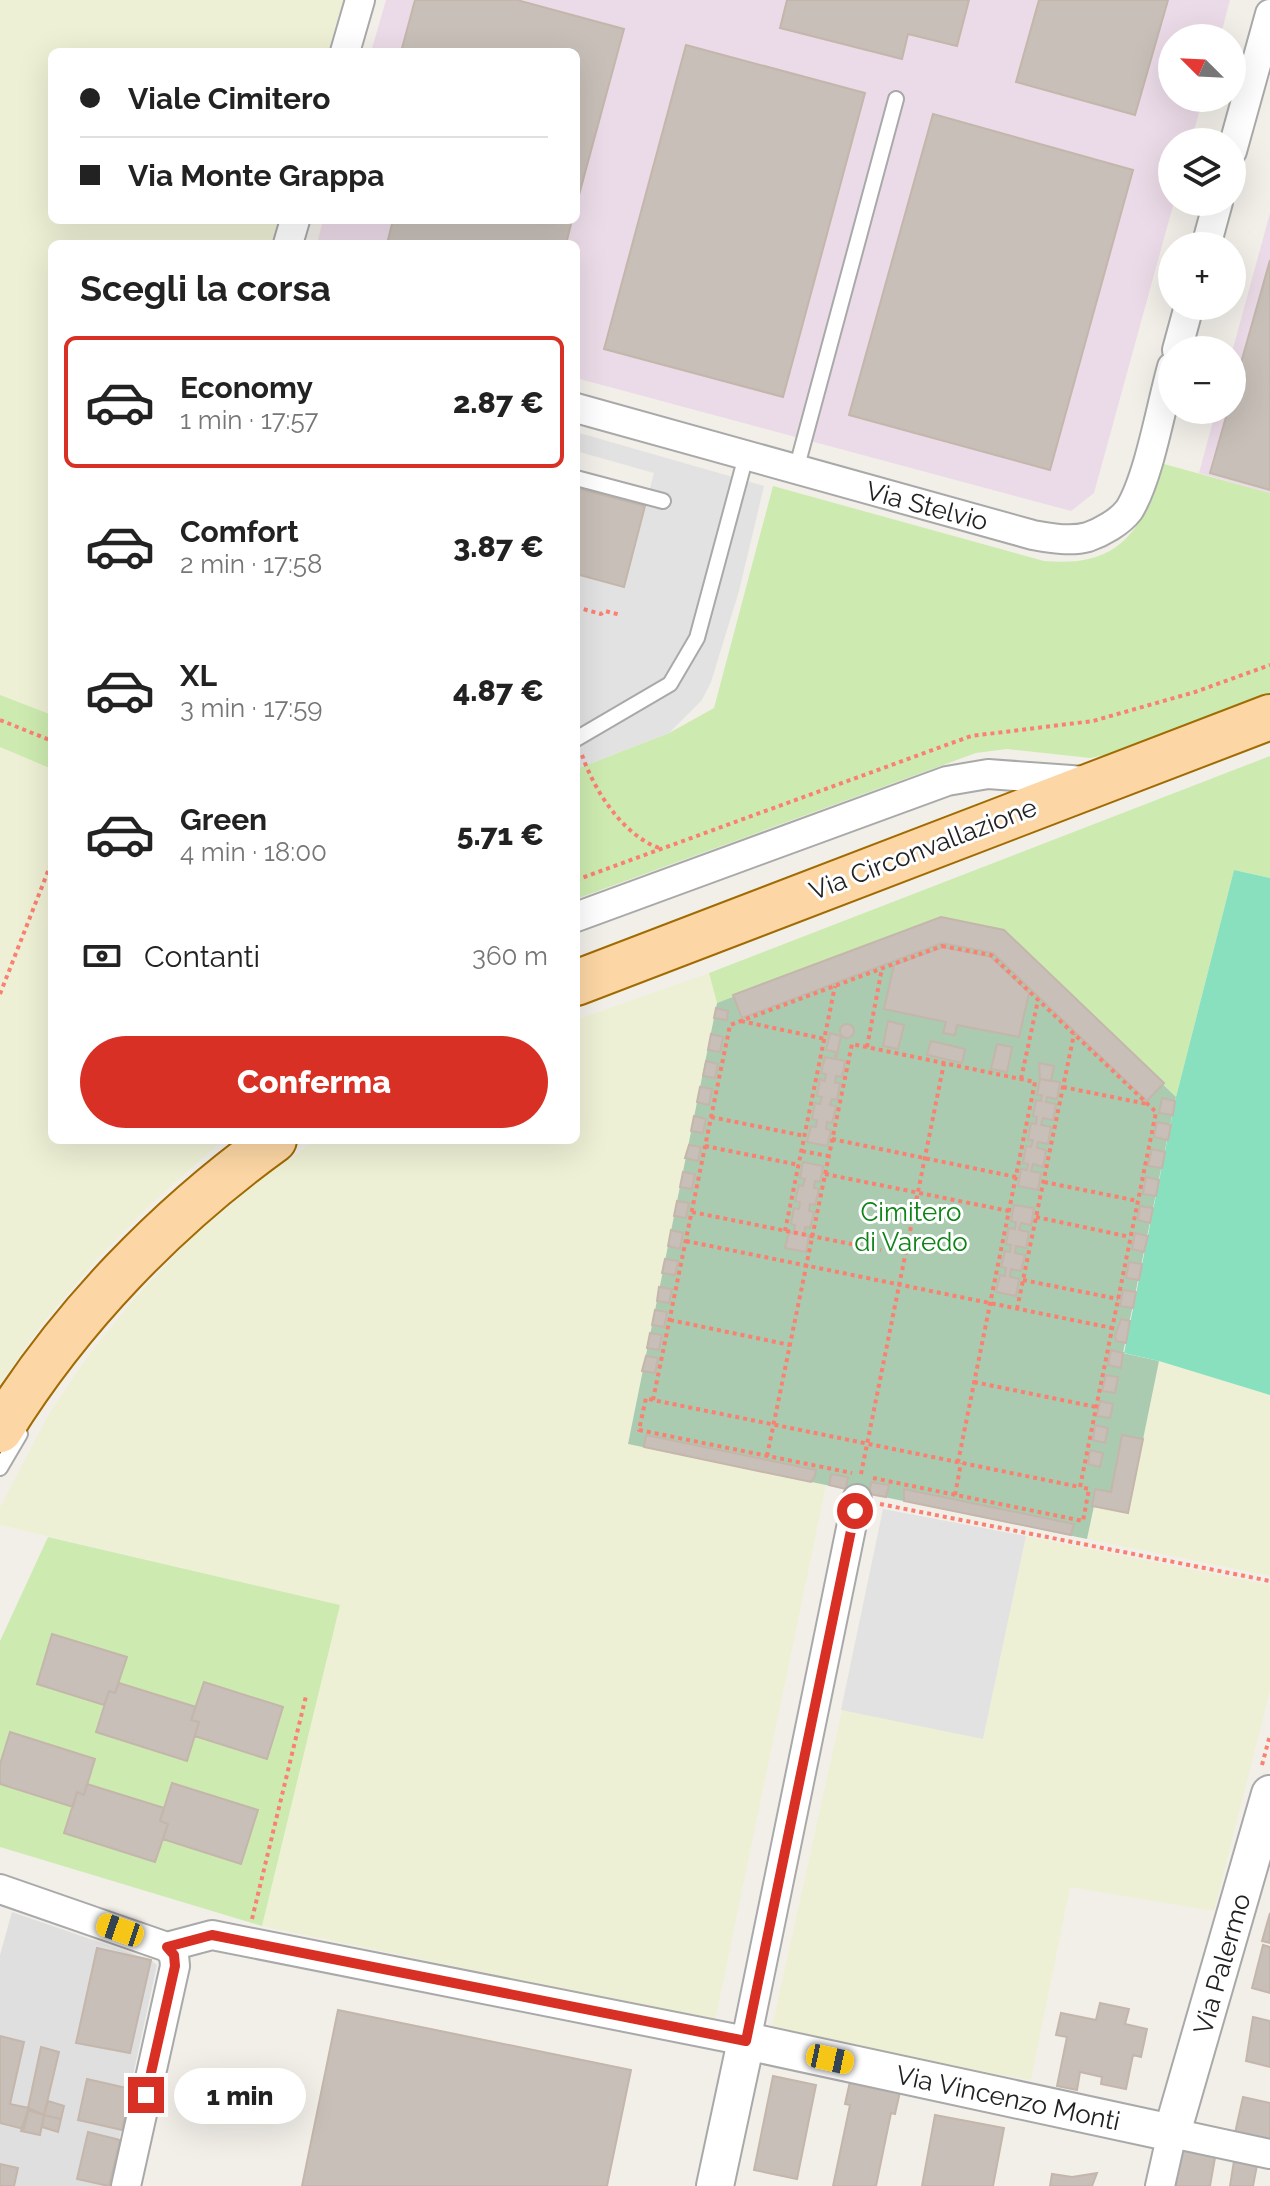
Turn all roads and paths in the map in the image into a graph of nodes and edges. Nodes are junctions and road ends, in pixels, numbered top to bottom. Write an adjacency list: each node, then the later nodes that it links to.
1 (360, 0): 3 (street)
2 (1270, 14): 5 (street)
3 (346, 48)
4 (896, 99): 9 (lane)
5 (1238, 128)
6 (580, 409): 8 (street, Via Stelvio)
7 (1158, 418): 9 (street, Via Stelvio)
8 (746, 456): 9 (street, Via Stelvio); 16 (lane)
9 (796, 470)
10 (580, 479): 11 (lane)
11 (663, 501)
12 (580, 608): 13 (path)
13 (621, 615)
14 (1270, 717): 19 (main road, Via Circonvallazione)
15 (0, 720): 17 (path)
16 (580, 737)
17 (48, 739)
18 (585, 762): 20 (path)
19 (1098, 782): 22 (street); 24 (main road, Via Circonvallazione)
20 (664, 849)
21 (48, 871): 26 (path)
22 (580, 916)
23 (882, 968): 25 (path); 27 (path); 31 (path)
24 (580, 981)
25 (835, 986): 28 (path); 30 (path)
26 (0, 994)
27 (1038, 1000): 29 (path); 33 (path)
28 (740, 1021): 30 (path); 36 (path)
29 (1074, 1034): 34 (path); 35 (path)
30 (825, 1039): 37 (path)
31 (867, 1047): 32 (path); 38 (path)
32 (944, 1063): 33 (path); 43 (path)
33 (1021, 1079): 46 (path)
34 (1063, 1087): 35 (path); 47 (path)
35 (1147, 1104): 49 (path)
36 (711, 1117): 37 (path); 40 (path)
37 (805, 1136): 41 (path)
38 (832, 1139): 42 (path); 43 (path)
39 (269, 1144): 69 (main road)
40 (705, 1146): 44 (path); 51 (path)
41 (802, 1151): 42 (path); 44 (path)
42 (828, 1156): 45 (path)
43 (925, 1158): 46 (path); 48 (path)
44 (799, 1165): 53 (path)
45 (825, 1174): 48 (path); 54 (path)
46 (1016, 1177): 50 (path)
47 (1044, 1182): 49 (path); 52 (path)
48 (918, 1192): 50 (path); 60 (path)
49 (1138, 1201): 55 (path)
50 (1009, 1211): 62 (path)
51 (692, 1212): 53 (path); 56 (path)
52 (1036, 1217): 55 (path); 59 (path)
53 (785, 1231): 54 (path)
54 (812, 1236): 57 (path); 58 (path)
55 (1130, 1237): 61 (path)
56 (686, 1241): 58 (path); 64 (path)
57 (881, 1250)
58 (806, 1266): 60 (path); 66 (path)
59 (1023, 1280): 61 (path); 63 (path)
60 (899, 1285): 62 (path); 71 (path)
61 (1118, 1299): 65 (path)
62 (990, 1304): 63 (path); 67 (path)
63 (1017, 1309): 65 (path)
64 (670, 1320): 66 (path); 70 (path)
65 (1112, 1328): 68 (path)
66 (790, 1345): 70 (path)
67 (974, 1382): 68 (path); 73 (path)
68 (1096, 1407): 73 (path)
69 (23, 1410): 74 (lane)
70 (773, 1424): 71 (path); 72 (path)
71 (867, 1444): 73 (path); 76 (path)
72 (767, 1456)
73 (959, 1463): 75 (path)
74 (0, 1468)
75 (955, 1495)
76 (857, 1499): 77 (path); 83 (street)
77 (1270, 1581)
78 (306, 1696): 81 (path)
79 (1270, 1794): 84 (street, Via Palermo)
80 (2, 1894): 82 (street)
81 (246, 1941): 82 (street); 83 (street)
82 (167, 1947): 86 (street)
83 (746, 2041): 84 (street, Via Vincenzo Monti); 87 (street)
84 (1172, 2133): 85 (street, Via Vincenzo Monti); 88 (street)
85 (1270, 2154)
86 (126, 2186)
87 (715, 2186)
88 (1160, 2186)

